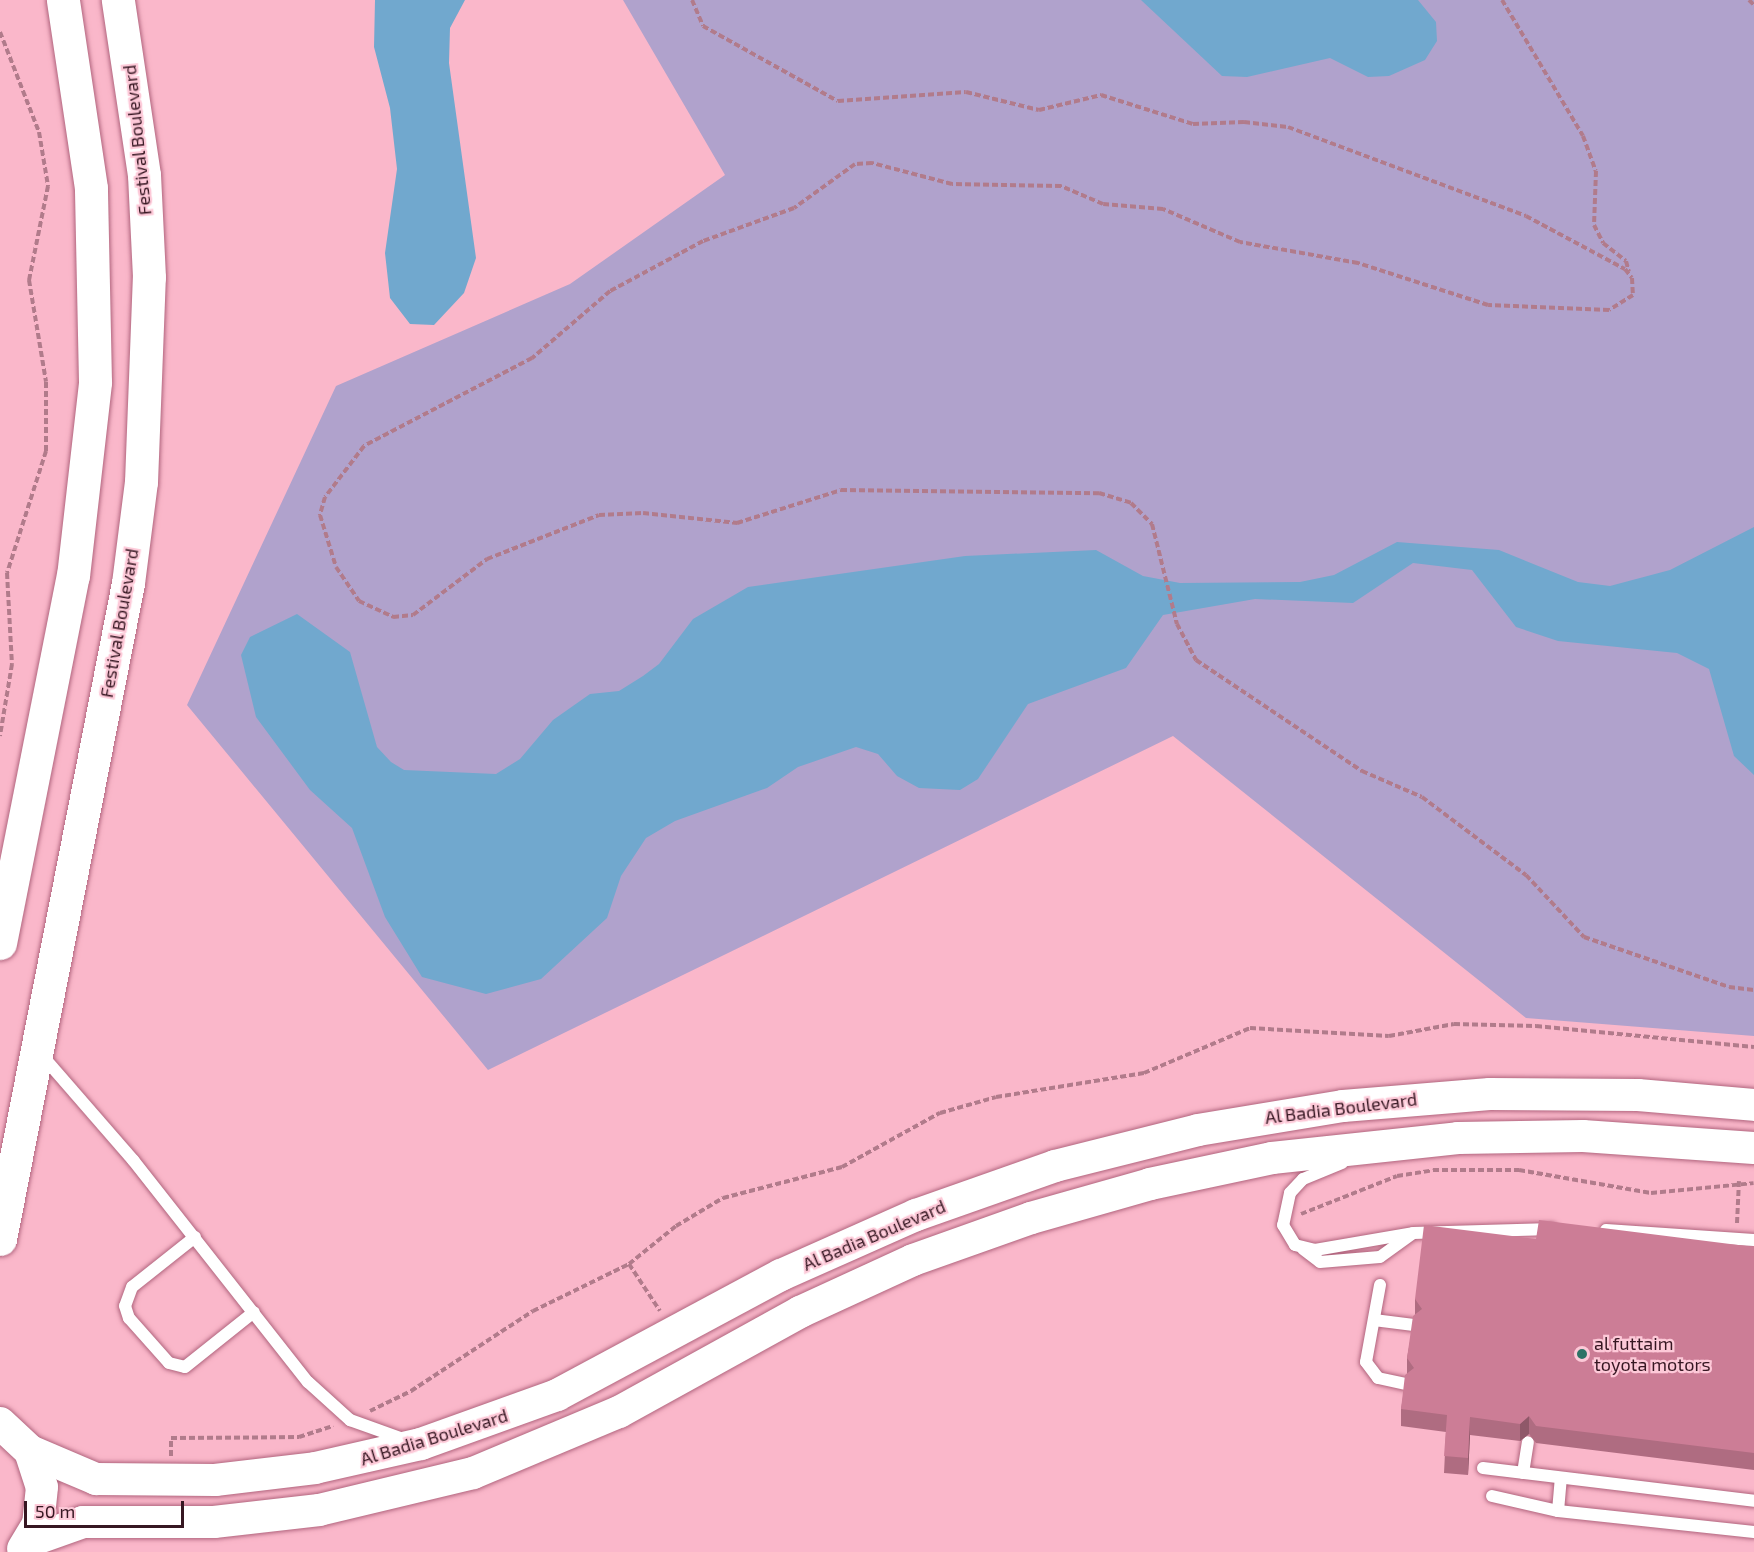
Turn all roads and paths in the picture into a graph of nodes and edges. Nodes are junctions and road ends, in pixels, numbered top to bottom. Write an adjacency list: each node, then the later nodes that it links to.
1 (63, 0): 10 (main road)
2 (118, 0): 12 (main road, Festival Boulevard)
3 (692, 0): 8 (path)
4 (1502, 0): 8 (path)
5 (1749, 0): 6 (path)
6 (1754, 5)
7 (0, 32): 9 (path)
8 (1629, 273): 11 (path)
9 (0, 736)
10 (0, 943)
11 (1754, 990)
12 (38, 1050): 22 (lane); 24 (main road, Festival Boulevard)
13 (1754, 1105): 32 (street, Al Badia Boulevard)
14 (1396, 1142): 15 (street); 18 (lane); 45 (street)
15 (1754, 1148)
16 (1739, 1181): 17 (path); 18 (path); 23 (path)
17 (1754, 1182)
18 (1283, 1218): 26 (lane)
19 (1564, 1229): 21 (lane)
20 (1586, 1229): 23 (lane)
21 (1413, 1233): 26 (lane); 26 (lane)
22 (195, 1237): 29 (lane); 29 (lane)
23 (1737, 1238): 25 (lane)
24 (0, 1239)
25 (1754, 1240)
26 (1303, 1249)
27 (629, 1264): 32 (path)
28 (1380, 1285): 30 (lane)
29 (254, 1312): 36 (lane)
30 (1374, 1320): 31 (lane); 33 (lane)
31 (1414, 1325)
32 (673, 1331): 36 (street, Al Badia Boulevard)
33 (1406, 1384)
34 (0, 1423): 37 (street)
35 (1528, 1442): 39 (lane)
36 (422, 1444): 37 (street, Al Badia Boulevard)
37 (30, 1451): 45 (street)
38 (1483, 1468): 39 (lane)
39 (1523, 1473): 40 (lane)
40 (1561, 1478): 42 (lane); 43 (lane)
41 (1492, 1496): 43 (lane)
42 (1754, 1501)
43 (1558, 1511): 44 (lane)
44 (1754, 1532)
45 (25, 1547)

